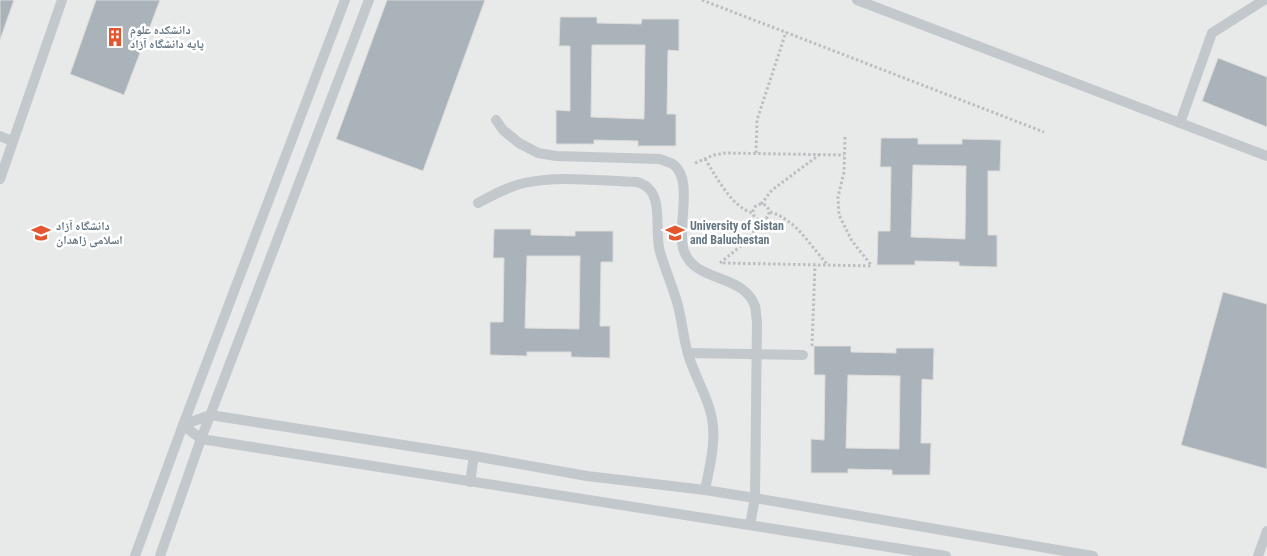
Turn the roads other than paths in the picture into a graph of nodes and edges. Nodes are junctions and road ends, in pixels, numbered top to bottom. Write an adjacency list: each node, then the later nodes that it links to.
1 (62, 0): 9 (lane)
2 (345, 0): 18 (lane)
3 (369, 0): 17 (lane)
4 (857, 0): 7 (lane)
5 (1264, 0): 7 (lane)
6 (496, 120): 15 (lane)
7 (1180, 123): 10 (lane)
8 (0, 136): 9 (lane)
9 (12, 141): 11 (lane)
10 (1267, 156)
11 (3, 164): 12 (lane)
12 (0, 179)
13 (478, 203): 14 (lane)
14 (688, 353): 15 (lane); 22 (lane)
15 (756, 354): 16 (lane); 23 (lane)
16 (803, 355)
17 (210, 415): 18 (lane); 19 (lane); 20 (lane)
18 (183, 425): 19 (lane); 26 (lane)
19 (201, 439): 21 (lane); 27 (lane)
20 (474, 456): 21 (lane); 22 (lane)
21 (470, 482): 24 (lane)
22 (705, 490): 23 (lane)
23 (755, 498): 24 (lane); 29 (lane)
24 (750, 525): 28 (lane)
25 (1267, 531): 30 (lane)
26 (135, 556)
27 (160, 556)
28 (946, 556)
29 (1094, 556)
30 (1258, 556)

